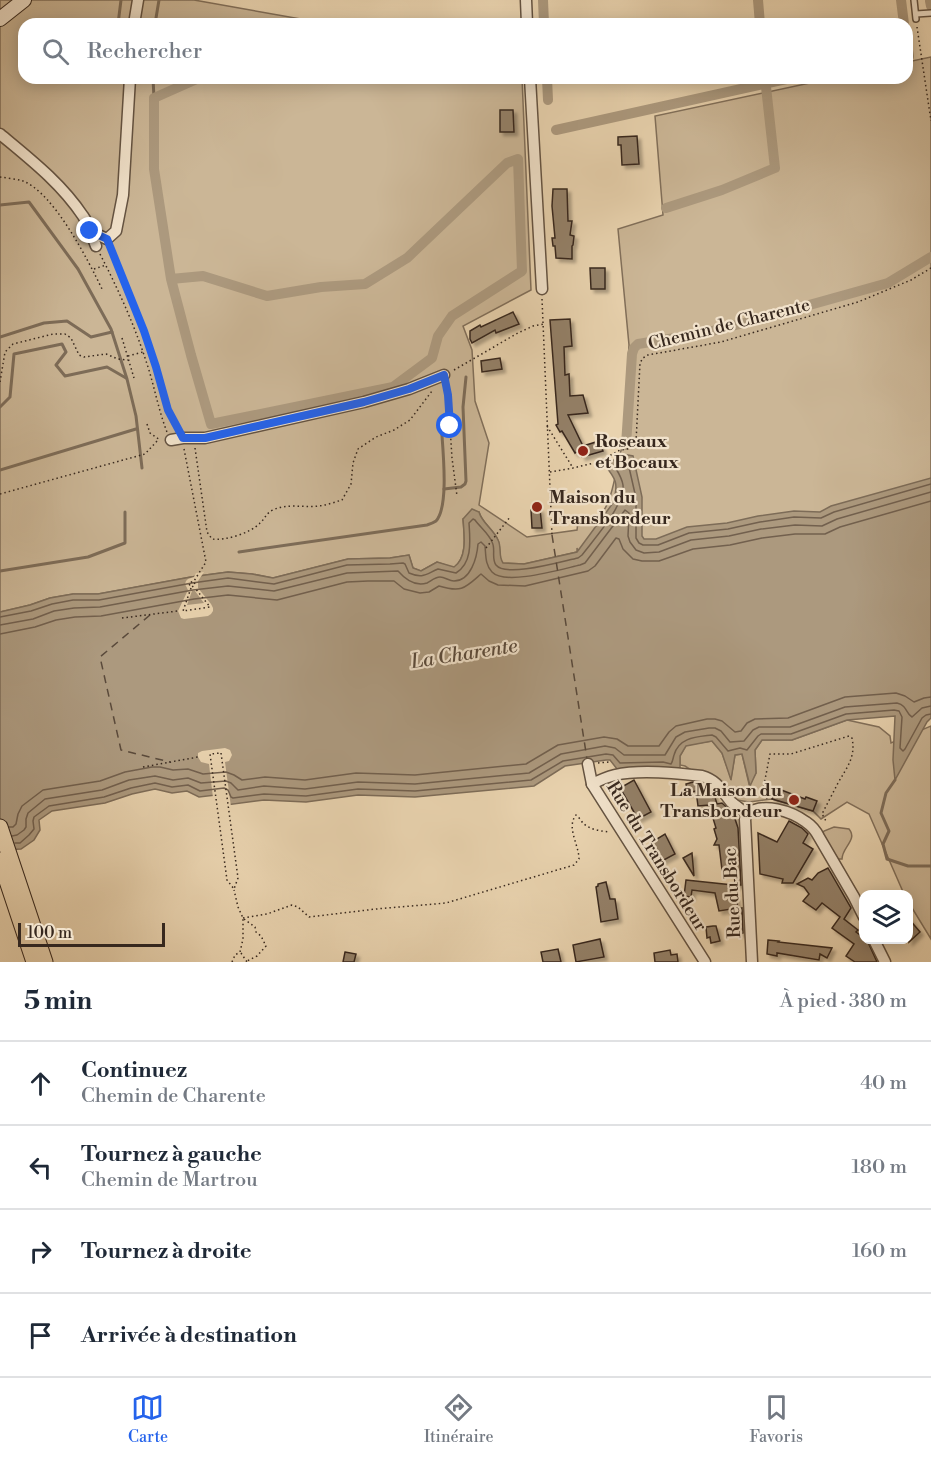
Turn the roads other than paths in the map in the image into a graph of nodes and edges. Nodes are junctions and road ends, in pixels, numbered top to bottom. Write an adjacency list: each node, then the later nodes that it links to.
1 (24, 0): 8 (main road)
2 (138, 0): 6 (street)
3 (526, 0): 7 (street)
4 (914, 0): 5 (lane)
5 (929, 14)
6 (135, 18)
7 (527, 18)
8 (2, 21)
9 (130, 84): 12 (street)
10 (530, 84): 14 (street)
11 (0, 134): 12 (street)
12 (90, 231): 13 (street)
13 (96, 246)
14 (542, 289)
15 (444, 375): 16 (street)
16 (171, 440)
17 (588, 764): 18 (street, Rue du Transbordeur)
18 (592, 784): 19 (street); 26 (street, Rue du Transbordeur)
19 (747, 814): 22 (street); 27 (street, Rue du Bac)
20 (0, 827): 25 (main road)
21 (0, 860): 24 (main road)
22 (859, 906)
23 (876, 944): 28 (street)
24 (34, 962)
25 (45, 962)
26 (705, 962)
27 (752, 962)
28 (885, 962)

